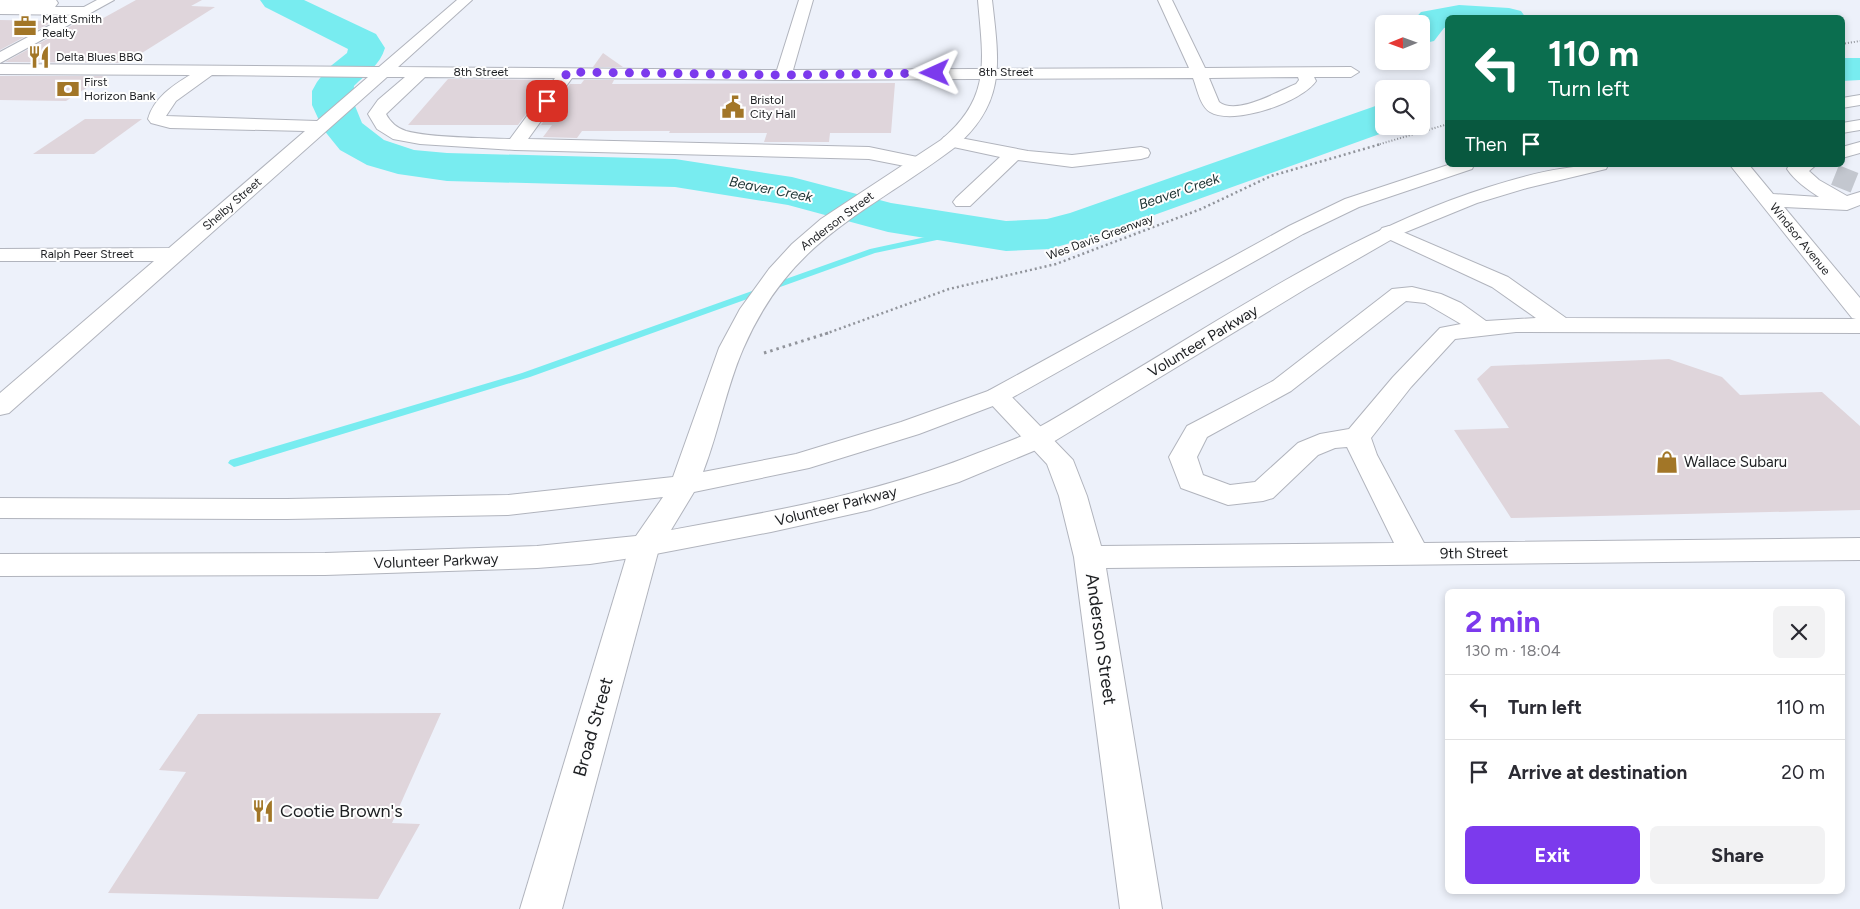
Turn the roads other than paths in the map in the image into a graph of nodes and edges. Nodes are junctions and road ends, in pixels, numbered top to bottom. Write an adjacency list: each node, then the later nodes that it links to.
1 (107, 0): 9 (main road)
2 (464, 0): 13 (main road, Shelby Street)
3 (806, 0): 20 (main road)
4 (985, 0): 16 (main road, Anderson Street)
5 (1165, 0): 17 (main road)
6 (0, 2): 8 (main road)
7 (0, 10): 8 (main road)
8 (44, 11): 9 (main road)
9 (86, 11): 10 (main road)
10 (0, 58)
11 (0, 69): 12 (main road, 8th Street)
12 (209, 70): 13 (main road, 8th Street); 25 (main road)
13 (375, 71): 14 (main road, 8th Street); 23 (main road, Shelby Street)
14 (422, 72): 15 (main road, 8th Street); 24 (main road)
15 (568, 72): 20 (main road, 8th Street); 27 (main road)
16 (990, 72): 17 (main road, 8th Street); 20 (main road, 8th Street); 26 (main road, Anderson Street)
17 (1200, 72): 18 (main road, 8th Street); 18 (main road)
18 (1303, 72): 19 (main road, 8th Street)
19 (1351, 72)
20 (784, 75)
21 (1860, 100): 22 (main road)
22 (1845, 102)
23 (342, 107): 24 (main road); 25 (main road, Shelby Street)
24 (380, 109): 27 (main road)
25 (321, 126): 41 (main road, Shelby Street)
26 (950, 141): 29 (main road); 30 (main road, Anderson Street)
27 (516, 144): 30 (main road)
28 (1141, 152): 29 (main road)
29 (1014, 154): 39 (main road)
30 (920, 163): 51 (main road, Anderson Street)
31 (1459, 167): 47 (main road)
32 (1589, 167): 40 (main road, Volunteer Parkway)
33 (1802, 167): 34 (main road)
34 (1809, 167)
35 (1822, 167): 37 (main road)
36 (1843, 167): 38 (main road)
37 (1763, 182): 38 (main road); 43 (main road, Windsor Avenue)
38 (1853, 201)
39 (962, 202)
40 (1389, 232): 44 (main road); 50 (main road, Volunteer Parkway)
41 (174, 254): 42 (main road, Ralph Peer Street); 48 (main road, Shelby Street)
42 (0, 255)
43 (1860, 313)
44 (1562, 326): 45 (main road); 46 (main road)
45 (1860, 326)
46 (1481, 329): 49 (main road); 49 (main road)
47 (996, 396): 50 (main road, Anderson Street); 51 (main road)
48 (0, 407)
49 (1357, 437): 55 (main road)
50 (1038, 438): 53 (main road, Volunteer Parkway); 56 (main road, Anderson Street)
51 (683, 485): 52 (main road); 53 (main road, Anderson Street)
52 (0, 508)
53 (645, 545): 57 (main road, Volunteer Parkway); 58 (main road, Broad Street)
54 (1860, 549): 55 (main road, 9th Street)
55 (1414, 554): 56 (main road, 9th Street)
56 (1089, 557): 59 (main road, Anderson Street)
57 (0, 566)
58 (541, 909)
59 (1141, 909)

